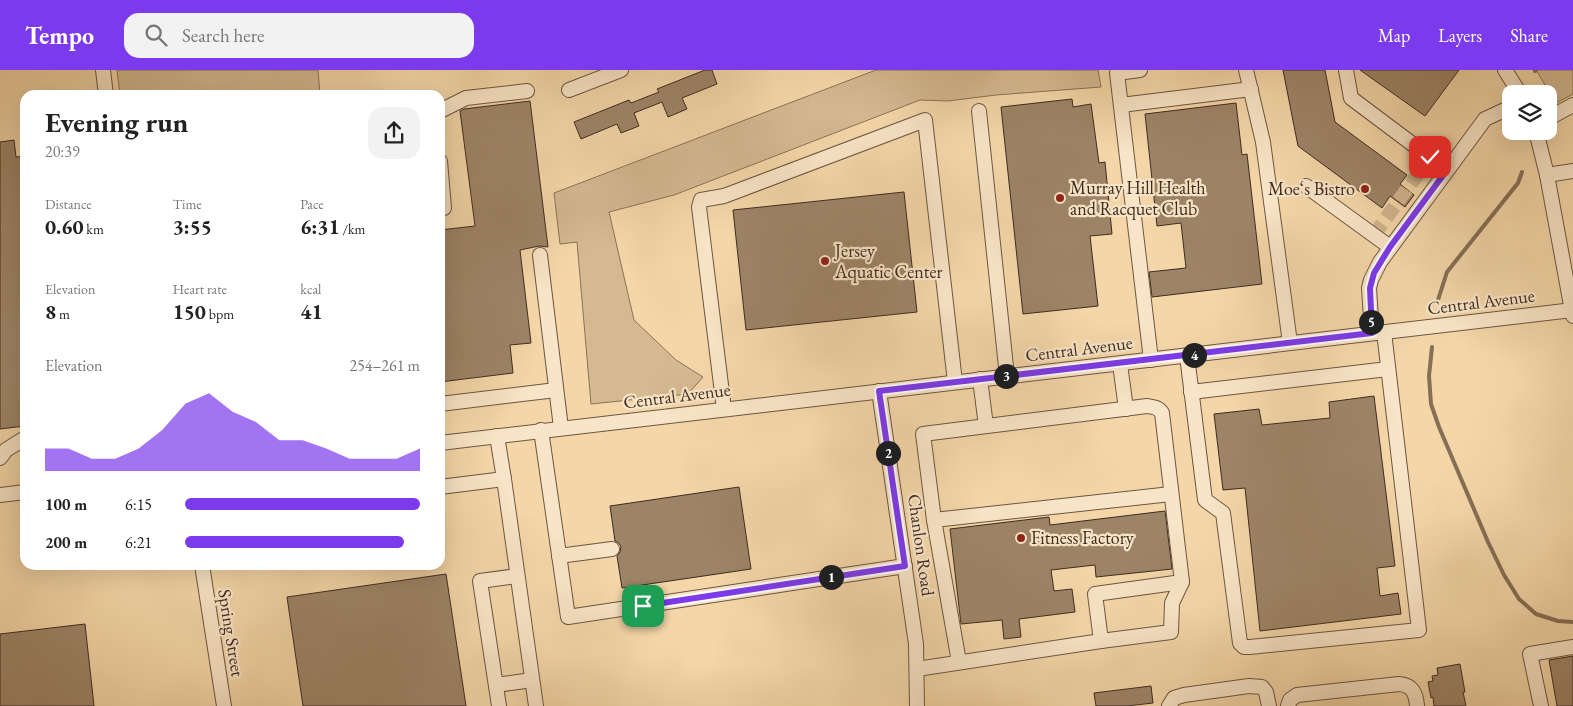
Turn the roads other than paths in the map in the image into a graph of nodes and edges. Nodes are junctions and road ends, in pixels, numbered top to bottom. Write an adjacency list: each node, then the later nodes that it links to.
1 (103, 70): 9 (street)
2 (621, 70): 10 (street)
3 (1140, 70): 12 (street)
4 (1246, 70): 8 (street)
5 (1346, 70): 19 (street)
6 (1505, 70): 7 (street)
7 (1514, 85)
8 (1251, 89): 12 (street); 27 (street)
9 (105, 90)
10 (570, 90)
11 (527, 91): 14 (street)
12 (1121, 105): 29 (street)
13 (1573, 105): 17 (street)
14 (445, 108)
15 (979, 111): 32 (street)
16 (1502, 111): 19 (street)
17 (1557, 114)
18 (1538, 140): 21 (street)
19 (1447, 170): 23 (street)
20 (1573, 171): 21 (street)
21 (1547, 175): 25 (street)
22 (1306, 186): 23 (street)
23 (1390, 247): 26 (street)
24 (540, 255): 35 (street)
25 (1573, 312): 26 (street, Central Avenue)
26 (1378, 332): 27 (street, Central Avenue); 31 (street)
27 (1290, 343): 28 (street, Central Avenue)
28 (1187, 356): 29 (street, Central Avenue); 37 (street)
29 (1151, 360): 30 (street, Central Avenue)
30 (1120, 364): 32 (street, Central Avenue); 39 (street)
31 (1388, 369): 37 (street); 37 (street)
32 (1008, 376): 33 (street, Central Avenue)
33 (980, 379): 34 (street, Central Avenue); 41 (street)
34 (955, 382): 36 (street, Central Avenue); 40 (street)
35 (556, 390): 38 (street); 42 (street)
36 (879, 391): 40 (street, Central Avenue); 56 (street, Chanlon Road)
37 (1191, 392)
38 (445, 403)
39 (1126, 408): 41 (street); 51 (street)
40 (724, 409): 42 (street, Central Avenue)
41 (986, 426): 53 (street)
42 (561, 428): 43 (street, Central Avenue)
43 (541, 430): 44 (street, Central Avenue); 55 (street)
44 (497, 436): 46 (street, Central Avenue); 48 (street)
45 (20, 441): 47 (street)
46 (445, 442)
47 (0, 458)
48 (504, 479): 49 (street); 58 (street)
49 (445, 486)
50 (20, 493): 52 (street)
51 (1171, 494): 53 (street); 59 (street)
52 (0, 495)
53 (934, 520): 62 (street)
54 (612, 549): 55 (street)
55 (559, 556): 56 (street)
56 (905, 566): 63 (street, Chanlon Road)
57 (203, 570): 66 (street, Spring Street)
58 (517, 576): 64 (street); 65 (street)
59 (1182, 582): 60 (street); 60 (street)
60 (1101, 641): 62 (street)
61 (1573, 647): 74 (street)
62 (960, 662): 63 (street)
63 (917, 669): 69 (street, Chanlon Road)
64 (532, 680): 65 (street); 68 (street)
65 (496, 686): 67 (street)
66 (224, 706)
67 (499, 706)
68 (536, 706)
69 (918, 706)
70 (1169, 706): 71 (street)
71 (1269, 706)
72 (1288, 706): 73 (street)
73 (1417, 706)
74 (1541, 706)

